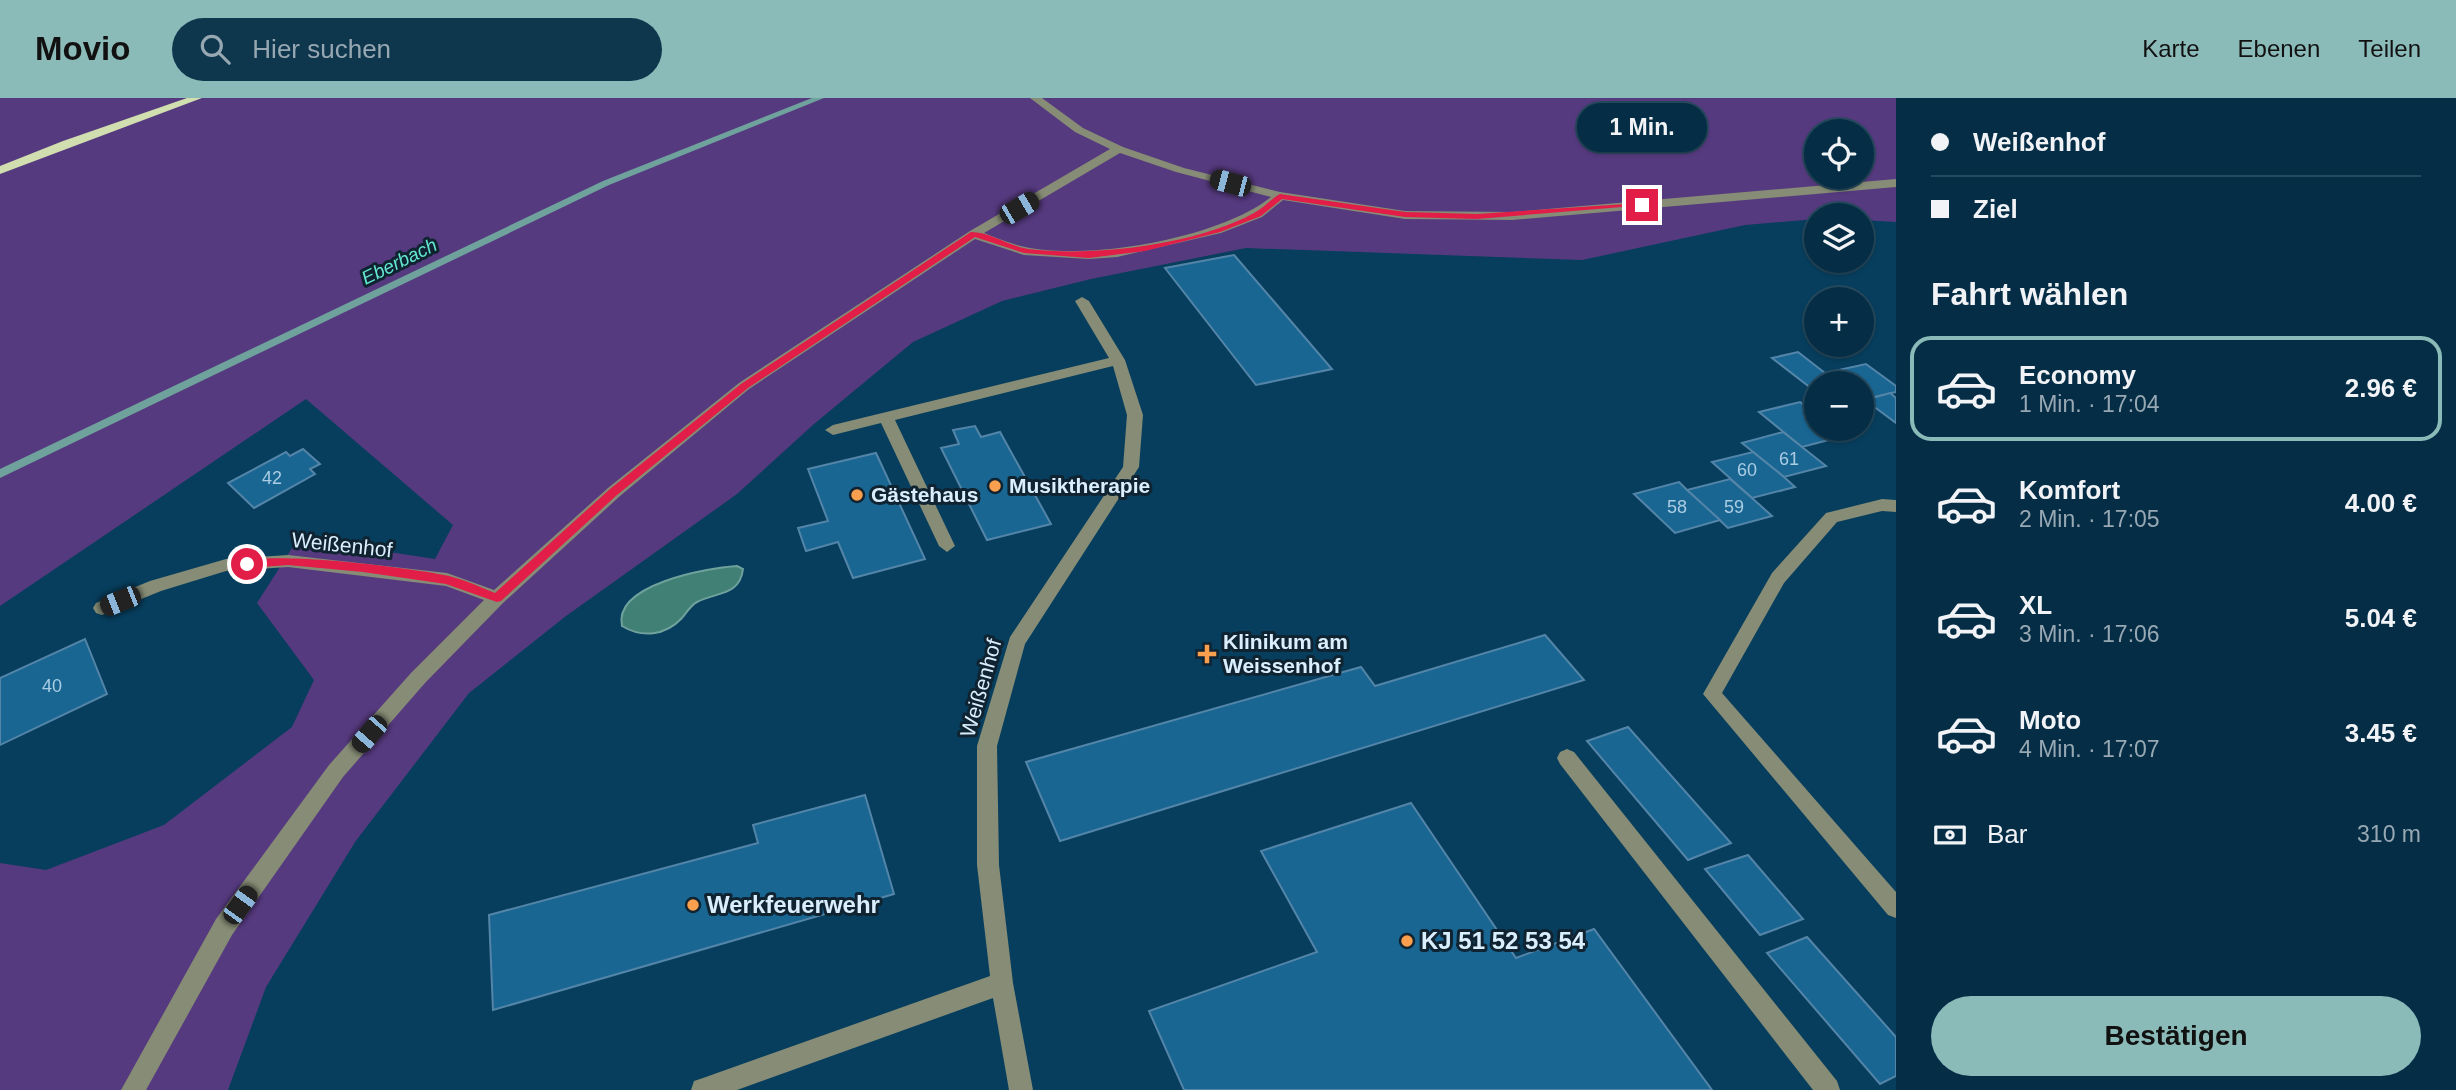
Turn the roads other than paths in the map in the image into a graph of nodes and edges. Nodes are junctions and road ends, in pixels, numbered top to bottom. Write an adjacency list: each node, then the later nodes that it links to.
1 (197, 98): 4 (main road)
2 (1035, 98): 3 (street)
3 (1119, 149): 8 (street); 9 (street)
4 (0, 170)
5 (1896, 183): 6 (street)
6 (1787, 192): 7 (street); 8 (street)
7 (1896, 194)
8 (1280, 196): 9 (street)
9 (974, 234): 16 (street)
10 (1082, 301): 11 (street, Weißenhof)
11 (1118, 360): 12 (street); 20 (street, Weißenhof)
12 (886, 417): 13 (street); 15 (street)
13 (833, 430)
14 (1896, 506): 19 (street)
15 (947, 546)
16 (497, 598): 17 (street, Weißenhof); 21 (street)
17 (102, 608)
18 (1567, 758): 24 (street)
19 (1896, 908)
20 (1002, 983): 22 (street); 23 (street, Weißenhof)
21 (133, 1090)
22 (703, 1090)
23 (1021, 1090)
24 (1828, 1090)

